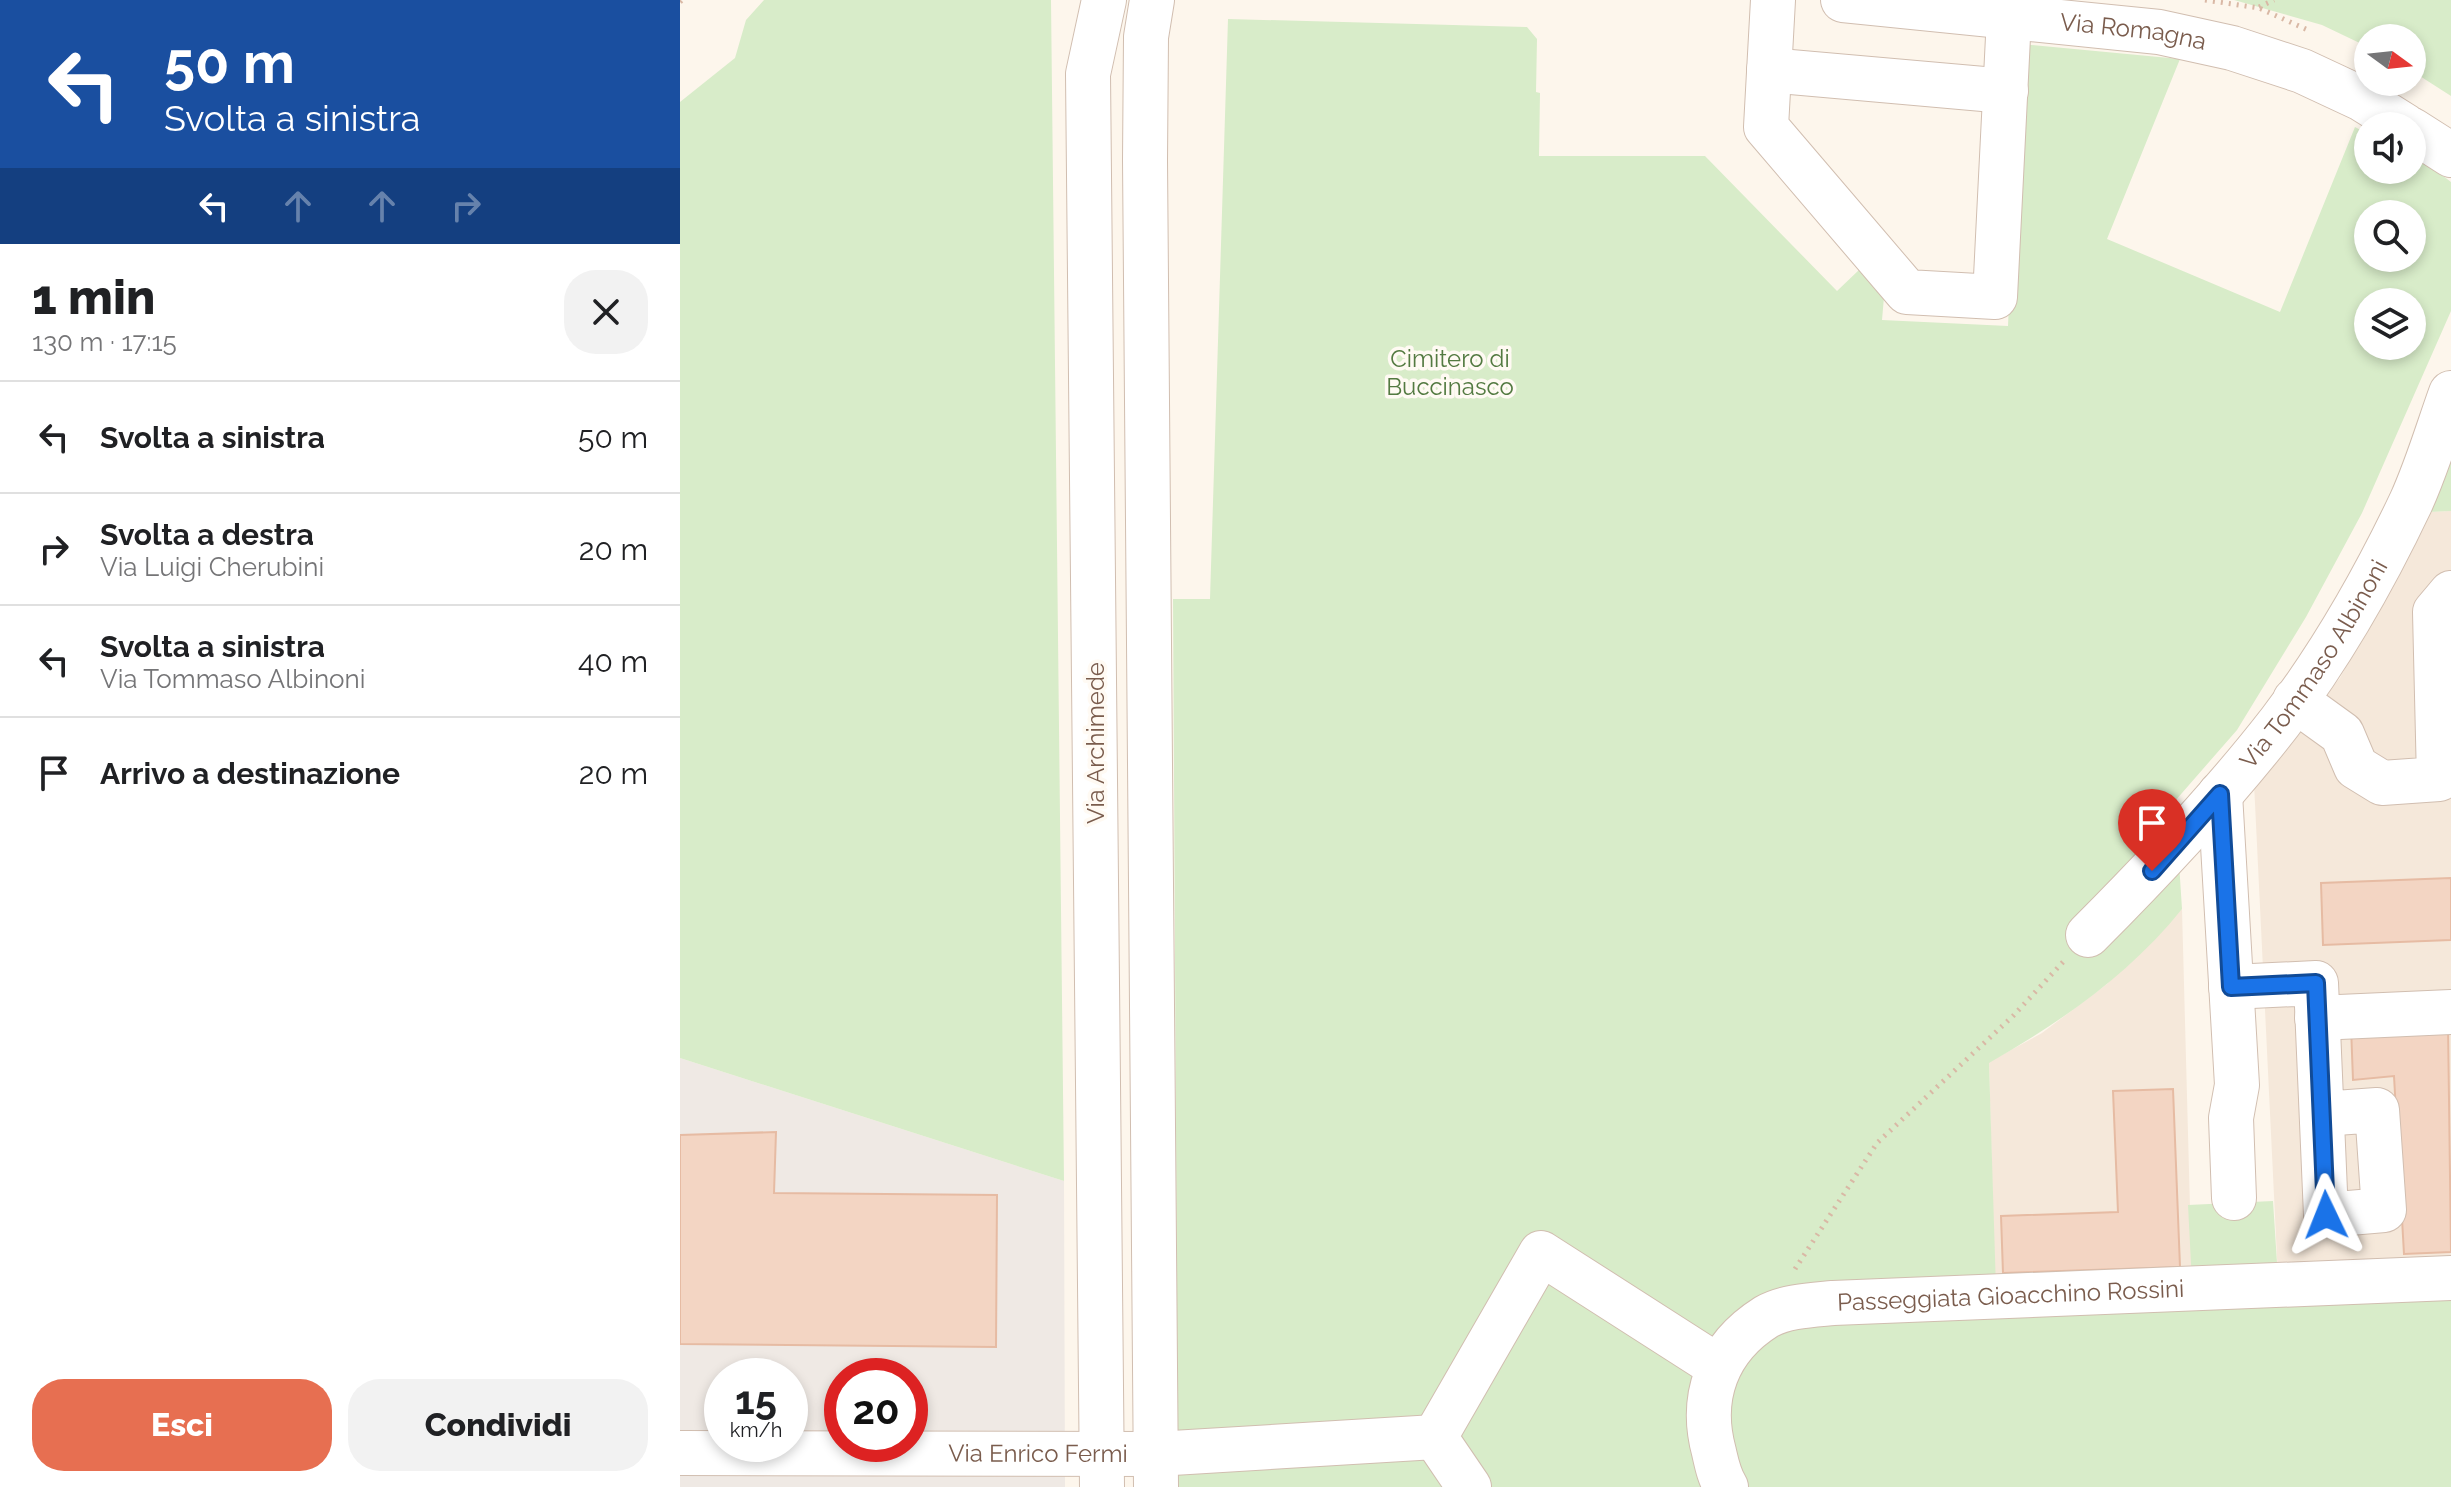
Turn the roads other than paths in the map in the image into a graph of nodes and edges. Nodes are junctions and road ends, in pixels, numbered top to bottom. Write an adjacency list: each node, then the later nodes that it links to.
1 (1104, 0): 26 (street, Via Archimede)
2 (1152, 0): 27 (street)
3 (1773, 0): 6 (street)
4 (1843, 0): 5 (street, Via Romagna)
5 (2009, 17): 7 (street); 8 (street, Via Romagna)
6 (1769, 70): 7 (street); 7 (street)
7 (2006, 91)
8 (2383, 112)
9 (2426, 139): 10 (street)
10 (2451, 155)
11 (2451, 393): 12 (street, Via Tommaso Albinoni)
12 (2432, 498): 14 (street, Via Tommaso Albinoni)
13 (2451, 593): 14 (street)
14 (2295, 700): 15 (street, Via Tommaso Albinoni)
15 (2220, 794): 16 (street, Via Tommaso Albinoni); 17 (street)
16 (2088, 935)
17 (2231, 987): 19 (street); 21 (street)
18 (2451, 1012): 19 (street)
19 (2317, 1018): 20 (street)
20 (2322, 1114)
21 (2234, 1198)
22 (2451, 1278): 23 (street, Passeggiata Gioacchino Rossini)
23 (1719, 1367): 24 (street); 29 (street, Passeggiata Gioacchino Rossini)
24 (1435, 1437): 27 (street, Via Enrico Fermi); 28 (street)
25 (680, 1453): 26 (street, Via Enrico Fermi)
26 (1102, 1470): 27 (street, Via Enrico Fermi)
27 (1156, 1470)
28 (1469, 1487)
29 (1726, 1487)

